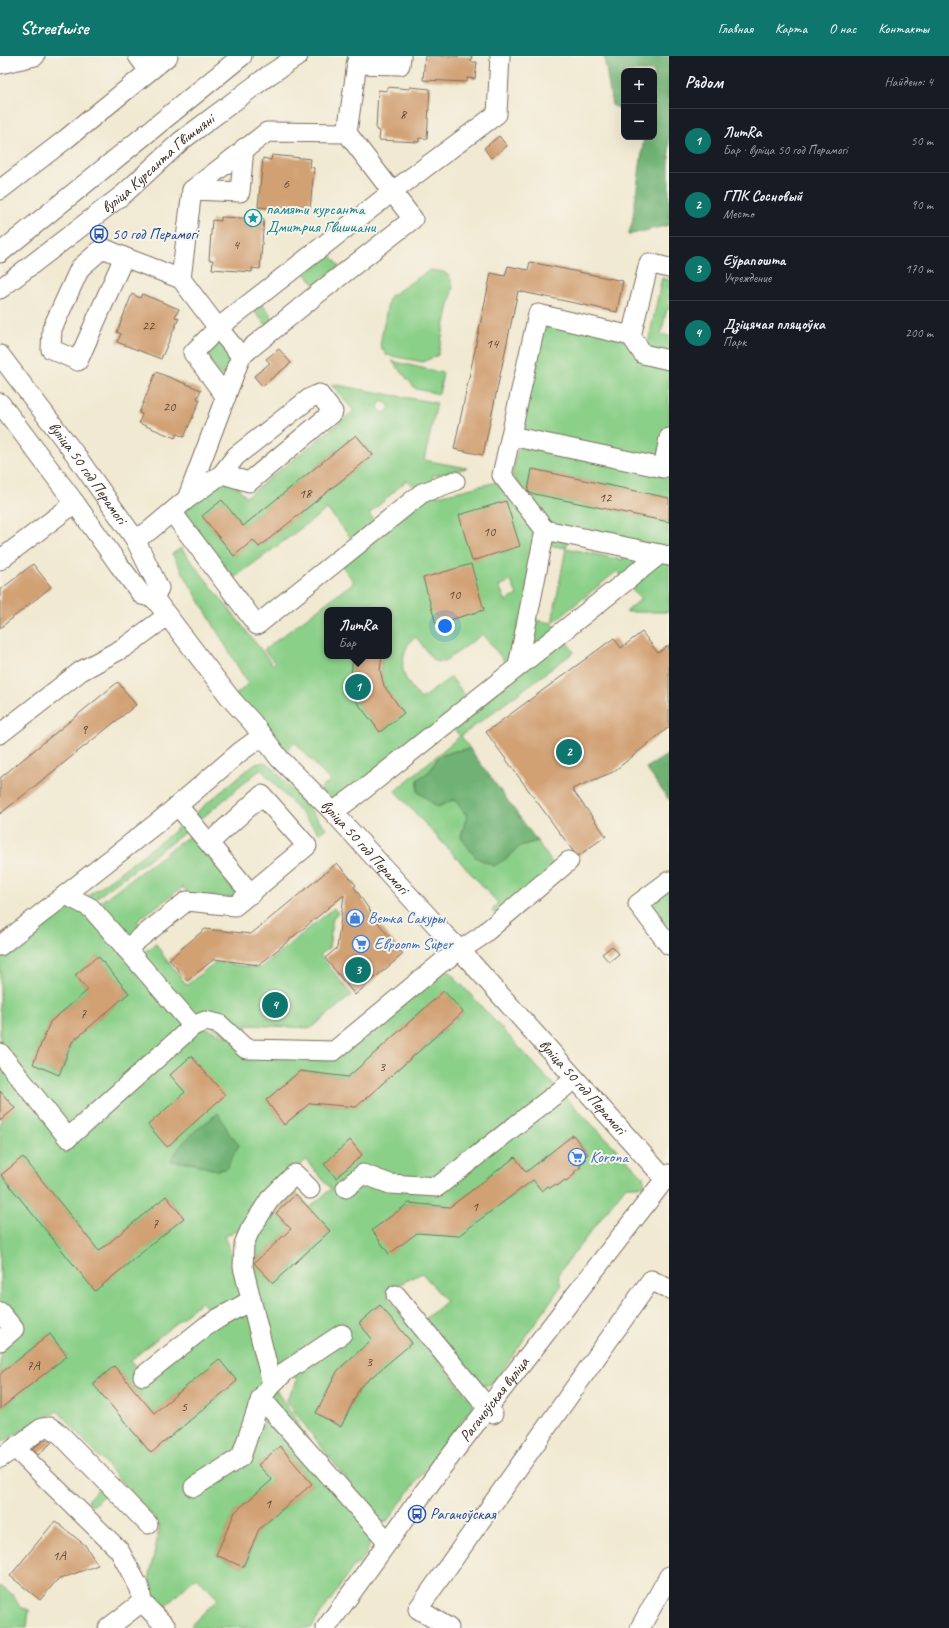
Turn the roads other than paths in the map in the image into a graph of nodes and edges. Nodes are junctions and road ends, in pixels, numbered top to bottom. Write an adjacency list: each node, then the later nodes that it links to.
1 (35, 56): 9 (street)
2 (168, 56): 8 (street)
3 (242, 56): 15 (street, вуліца Курсанта Гвішыяні)
4 (298, 56): 19 (street, вуліца Курсанта Гвішыяні)
5 (401, 56): 7 (street)
6 (500, 56): 14 (street)
7 (357, 60): 10 (street)
8 (143, 63): 12 (street)
9 (0, 64)
10 (347, 133): 11 (street); 14 (street)
11 (244, 148): 13 (street); 13 (street)
12 (0, 190)
13 (192, 190): 18 (street)
14 (392, 192): 20 (street); 23 (street)
15 (0, 253)
16 (124, 257): 16 (street); 18 (street)
17 (669, 268): 21 (street)
18 (181, 279): 20 (street)
19 (0, 288)
20 (218, 328): 23 (street); 25 (street)
21 (631, 336): 24 (street); 27 (street)
22 (0, 355): 35 (street, вуліца 50 год Перамогі)
23 (241, 356): 25 (street)
24 (669, 360)
25 (226, 397): 31 (street)
26 (0, 403): 32 (street, вуліца 50 год Перамогі)
27 (511, 436): 28 (street); 34 (street)
28 (669, 438)
29 (222, 474): 29 (street); 31 (street)
30 (455, 481): 33 (street)
31 (187, 499): 33 (street)
32 (75, 503): 37 (street); 38 (street, вуліца 50 год Перамогі)
33 (172, 512): 35 (street)
34 (545, 530): 36 (street); 40 (street)
35 (135, 539): 38 (street, вуліца 50 год Перамогі)
36 (664, 555): 40 (street)
37 (0, 560)
38 (154, 598): 39 (street, вуліца 50 год Перамогі)
39 (167, 616): 41 (street); 42 (street, вуліца 50 год Перамогі)
40 (518, 666): 44 (street)
41 (0, 734)
42 (262, 736): 43 (street); 44 (street, вуліца 50 год Перамогі)
43 (178, 806): 45 (street); 49 (street)
44 (333, 812): 53 (street, вуліца 50 год Перамогі)
45 (209, 843): 48 (street); 48 (street)
46 (569, 862): 53 (street)
47 (669, 881): 51 (street)
48 (251, 894): 52 (street)
49 (66, 895): 50 (street); 52 (street)
50 (0, 946)
51 (669, 946)
52 (126, 949): 54 (street)
53 (460, 950): 54 (street); 56 (street, вуліца 50 год Перамогі)
54 (194, 1026): 55 (street)
55 (0, 1053)
56 (575, 1079): 57 (street, вуліца 50 год Перамогі); 58 (street)
57 (667, 1176): 68 (street, Рагачоўская вуліца)
58 (346, 1188)
59 (310, 1189): 62 (street)
60 (669, 1290): 78 (street)
61 (396, 1295): 68 (street)
62 (250, 1302): 66 (street); 67 (street)
63 (0, 1312): 65 (street)
64 (342, 1334): 67 (street)
65 (0, 1341)
66 (144, 1376)
67 (266, 1391): 70 (street); 72 (street)
68 (490, 1410): 72 (street, Рагачоўская вуліца)
69 (7, 1453): 71 (street); 74 (street)
70 (194, 1487)
71 (148, 1524)
72 (388, 1542): 77 (street, Рагачоўская вуліца)
73 (669, 1576): 79 (street)
74 (142, 1602): 75 (street); 76 (street)
75 (108, 1628)
76 (167, 1628)
77 (326, 1628)
78 (449, 1628)
79 (640, 1628)

